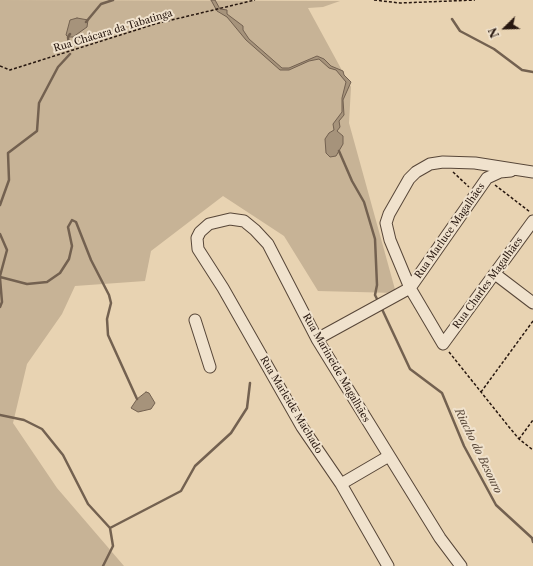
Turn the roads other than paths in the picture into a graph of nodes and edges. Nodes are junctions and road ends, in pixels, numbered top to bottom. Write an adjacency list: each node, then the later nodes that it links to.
1 (520, 170): 2 (street); 6 (street, Rua Marluce Magalhães); 6 (street)
2 (533, 172)
3 (533, 221): 5 (street, Rua Charles Magalhães)
4 (197, 243): 9 (street, Rua Marineide Magalhães); 12 (street, Rua Marleide Machado)
5 (495, 274): 6 (street, Rua Charles Magalhães); 7 (street)
6 (410, 288): 9 (street, Rua Marluce Magalhães)
7 (533, 303)
8 (195, 320): 10 (street)
9 (317, 339): 11 (street, Rua Marineide Magalhães)
10 (210, 367)
11 (389, 456): 12 (street); 14 (street, Rua Marineide Magalhães)
12 (341, 484): 13 (street, Rua Marleide Machado)
13 (388, 566)
14 (461, 566)

